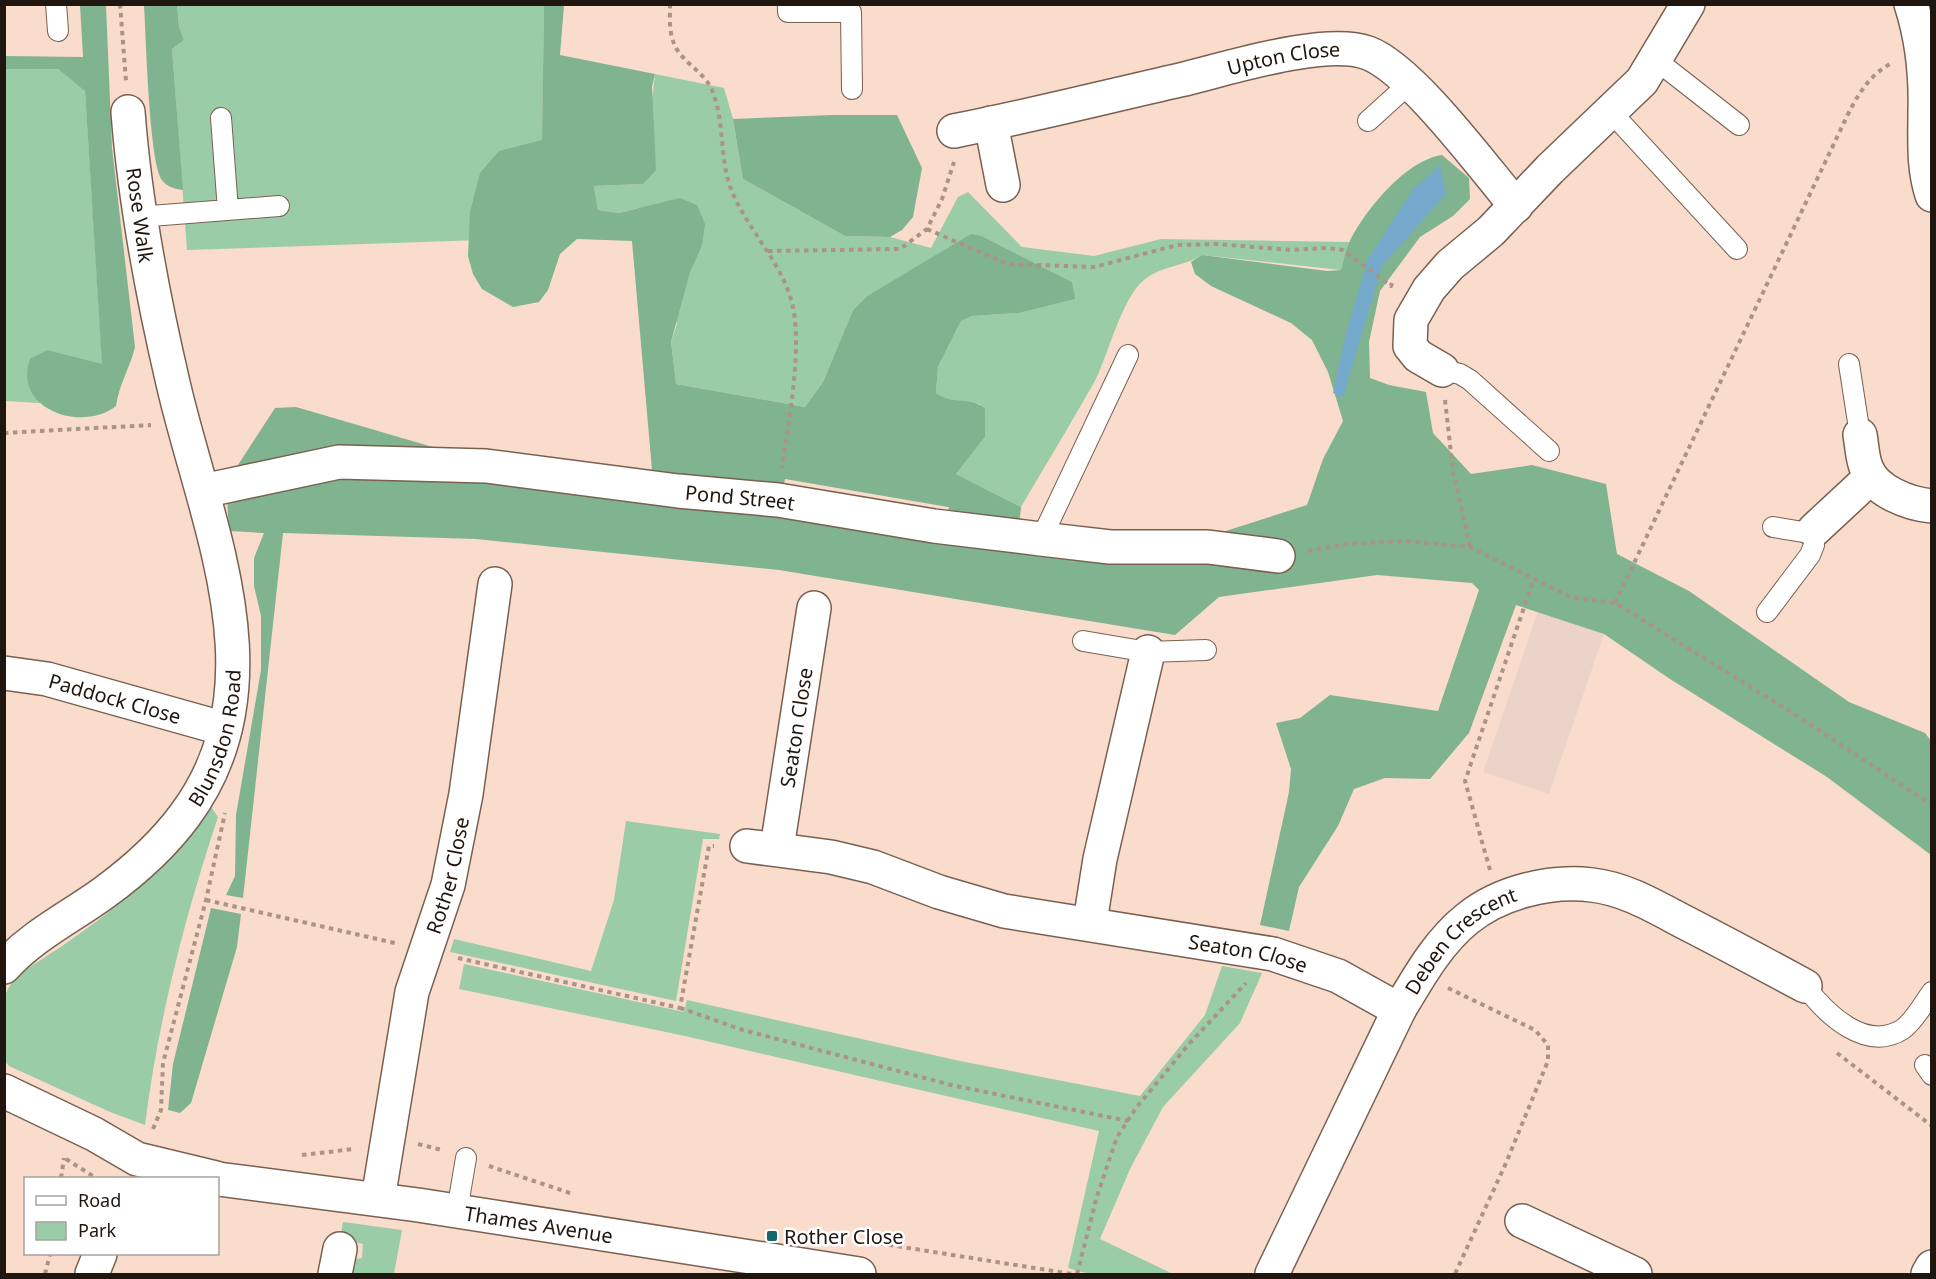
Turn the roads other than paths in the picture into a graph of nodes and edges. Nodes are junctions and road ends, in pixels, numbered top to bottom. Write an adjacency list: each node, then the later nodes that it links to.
1 (56, 4): 5 (lane)
2 (788, 4): 8 (lane)
3 (1688, 4): 6 (street)
4 (1911, 4): 16 (street)
5 (58, 31)
6 (1649, 71): 10 (street); 14 (lane)
7 (1410, 83): 12 (lane); 13 (street, Upton Close); 19 (street, Upton Close)
8 (852, 89)
9 (128, 112): 21 (street, Rose Walk)
10 (1611, 112): 19 (street); 22 (lane)
11 (221, 118): 20 (lane)
12 (1368, 121)
13 (991, 123): 15 (street, Upton Close); 17 (street)
14 (1739, 125)
15 (954, 131)
16 (1929, 181)
17 (1003, 185)
18 (279, 206): 20 (lane)
19 (1516, 206): 25 (street)
20 (228, 210): 21 (lane)
21 (138, 217): 26 (street, Rose Walk)
22 (1737, 249)
23 (1128, 355): 34 (lane)
24 (1849, 364): 27 (lane)
25 (1442, 370): 28 (lane)
26 (183, 423): 30 (street, Blunsdon Road)
27 (1860, 435): 29 (street)
28 (1549, 451)
29 (1871, 477): 31 (street); 33 (street)
30 (203, 491): 34 (street, Pond Street); 43 (street, Blunsdon Road)
31 (1932, 506)
32 (1773, 527): 33 (lane)
33 (1814, 530): 38 (lane)
34 (1041, 539): 35 (street, Pond Street)
35 (1278, 556)
36 (495, 584): 54 (street, Rother Close)
37 (814, 608): 44 (street, Seaton Close)
38 (1767, 612)
39 (1083, 641): 41 (lane)
40 (1206, 650): 41 (lane)
41 (1148, 652): 44 (street)
42 (4, 673): 43 (street, Paddock Close)
43 (225, 729): 45 (street, Blunsdon Road)
44 (1090, 922): 48 (street, Seaton Close)
45 (4, 967)
46 (1805, 986): 47 (lane); 48 (street, Deben Crescent)
47 (1932, 992)
48 (1399, 1010): 61 (street, Deben Crescent)
49 (4, 1091): 50 (street, Thames Avenue)
50 (139, 1157): 52 (street, Thames Avenue)
51 (465, 1158): 55 (lane)
52 (210, 1177)
53 (219, 1179): 54 (street, Thames Avenue)
54 (378, 1199): 55 (street, Thames Avenue)
55 (457, 1210): 59 (street, Thames Avenue)
56 (1522, 1221): 62 (street)
57 (100, 1255): 60 (street)
58 (1932, 1267): 63 (street)
59 (859, 1274)
60 (92, 1275)
61 (1272, 1275)
62 (1635, 1275)
63 (1928, 1275)

